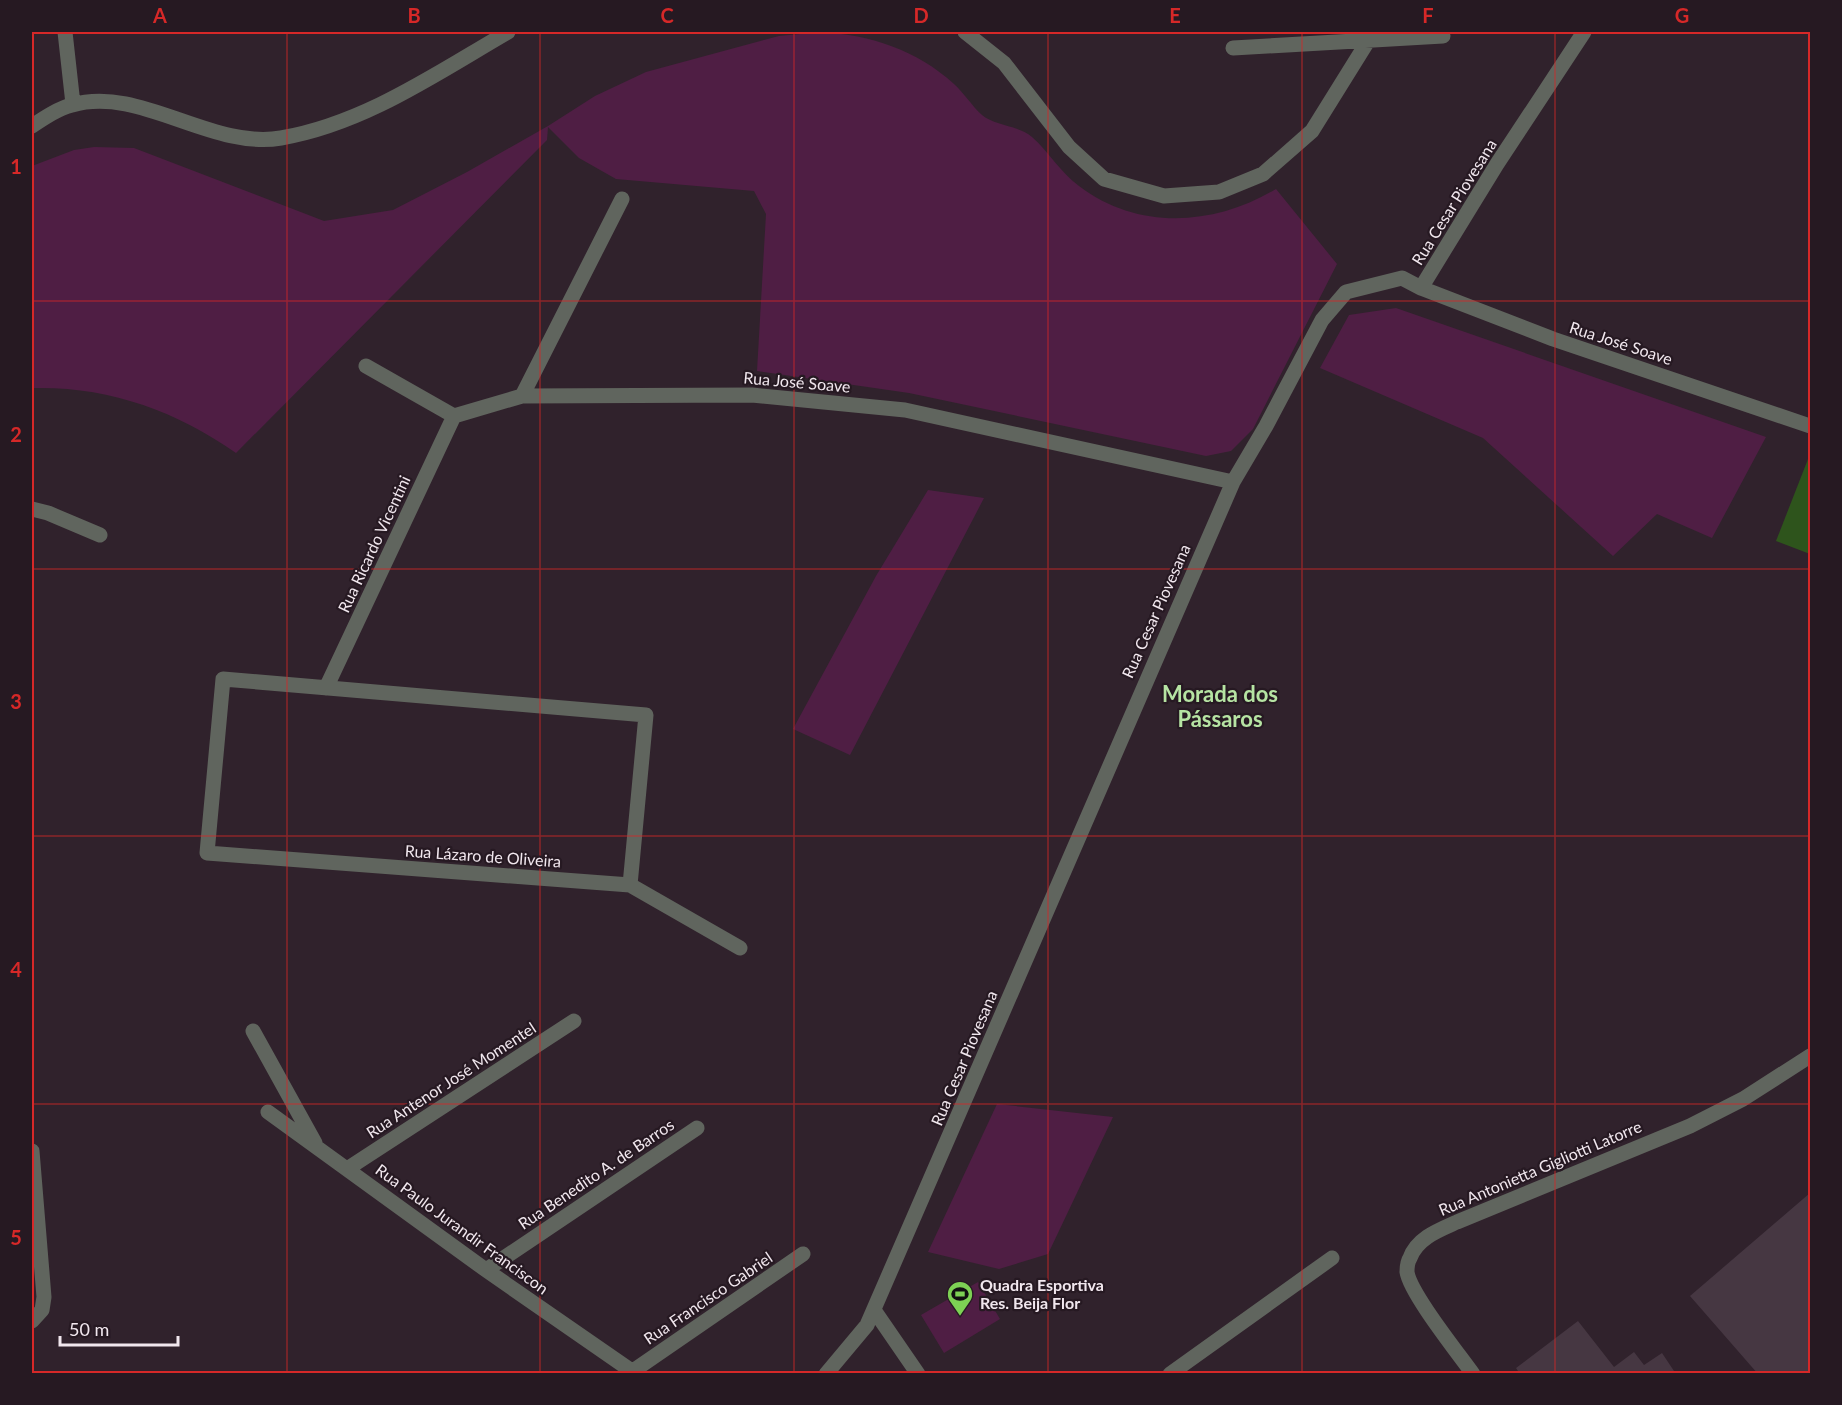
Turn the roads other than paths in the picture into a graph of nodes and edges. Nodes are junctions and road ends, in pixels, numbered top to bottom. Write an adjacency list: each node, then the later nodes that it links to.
1 (65, 32): 8 (street)
2 (507, 32): 8 (street)
3 (965, 32): 6 (street)
4 (1584, 32): 11 (street, Rua Cesar Piovesana)
5 (1443, 36): 6 (street)
6 (1368, 41): 7 (street)
7 (1233, 48)
8 (73, 104): 9 (street)
9 (32, 126)
10 (622, 200): 13 (street)
11 (1421, 288): 15 (street, Rua José Soave); 16 (street, Rua Cesar Piovesana)
12 (366, 366): 14 (street)
13 (522, 396): 14 (street, Rua José Soave); 16 (street, Rua José Soave)
14 (454, 416): 19 (street, Rua Ricardo Vicentini)
15 (1810, 426)
16 (1233, 482): 33 (street, Rua Cesar Piovesana)
17 (32, 509): 18 (street)
18 (100, 535)
19 (326, 688): 20 (street); 20 (street, Rua Lázaro de Oliveira)
20 (630, 885): 21 (street, Rua Lázaro de Oliveira)
21 (740, 948)
22 (574, 1022): 29 (street, Rua Antenor José Momentel)
23 (253, 1031): 27 (street)
24 (1810, 1056): 39 (street, Rua Antonietta Gigliotti Latorre)
25 (268, 1112): 27 (street, Rua Paulo Jurandir Franciscon)
26 (697, 1128): 32 (street, Rua Benedito A. de Barros)
27 (318, 1148): 29 (street, Rua Paulo Jurandir Franciscon)
28 (32, 1151): 34 (street)
29 (347, 1169): 32 (street, Rua Paulo Jurandir Franciscon)
30 (803, 1254): 35 (street, Rua Francisco Gabriel)
31 (1332, 1258): 38 (street)
32 (486, 1270): 35 (street, Rua Paulo Jurandir Franciscon)
33 (874, 1310): 36 (street, Rua Cesar Piovesana); 37 (street)
34 (32, 1321)
35 (634, 1372)
36 (826, 1374)
37 (918, 1374)
38 (1170, 1374)
39 (1473, 1374)

